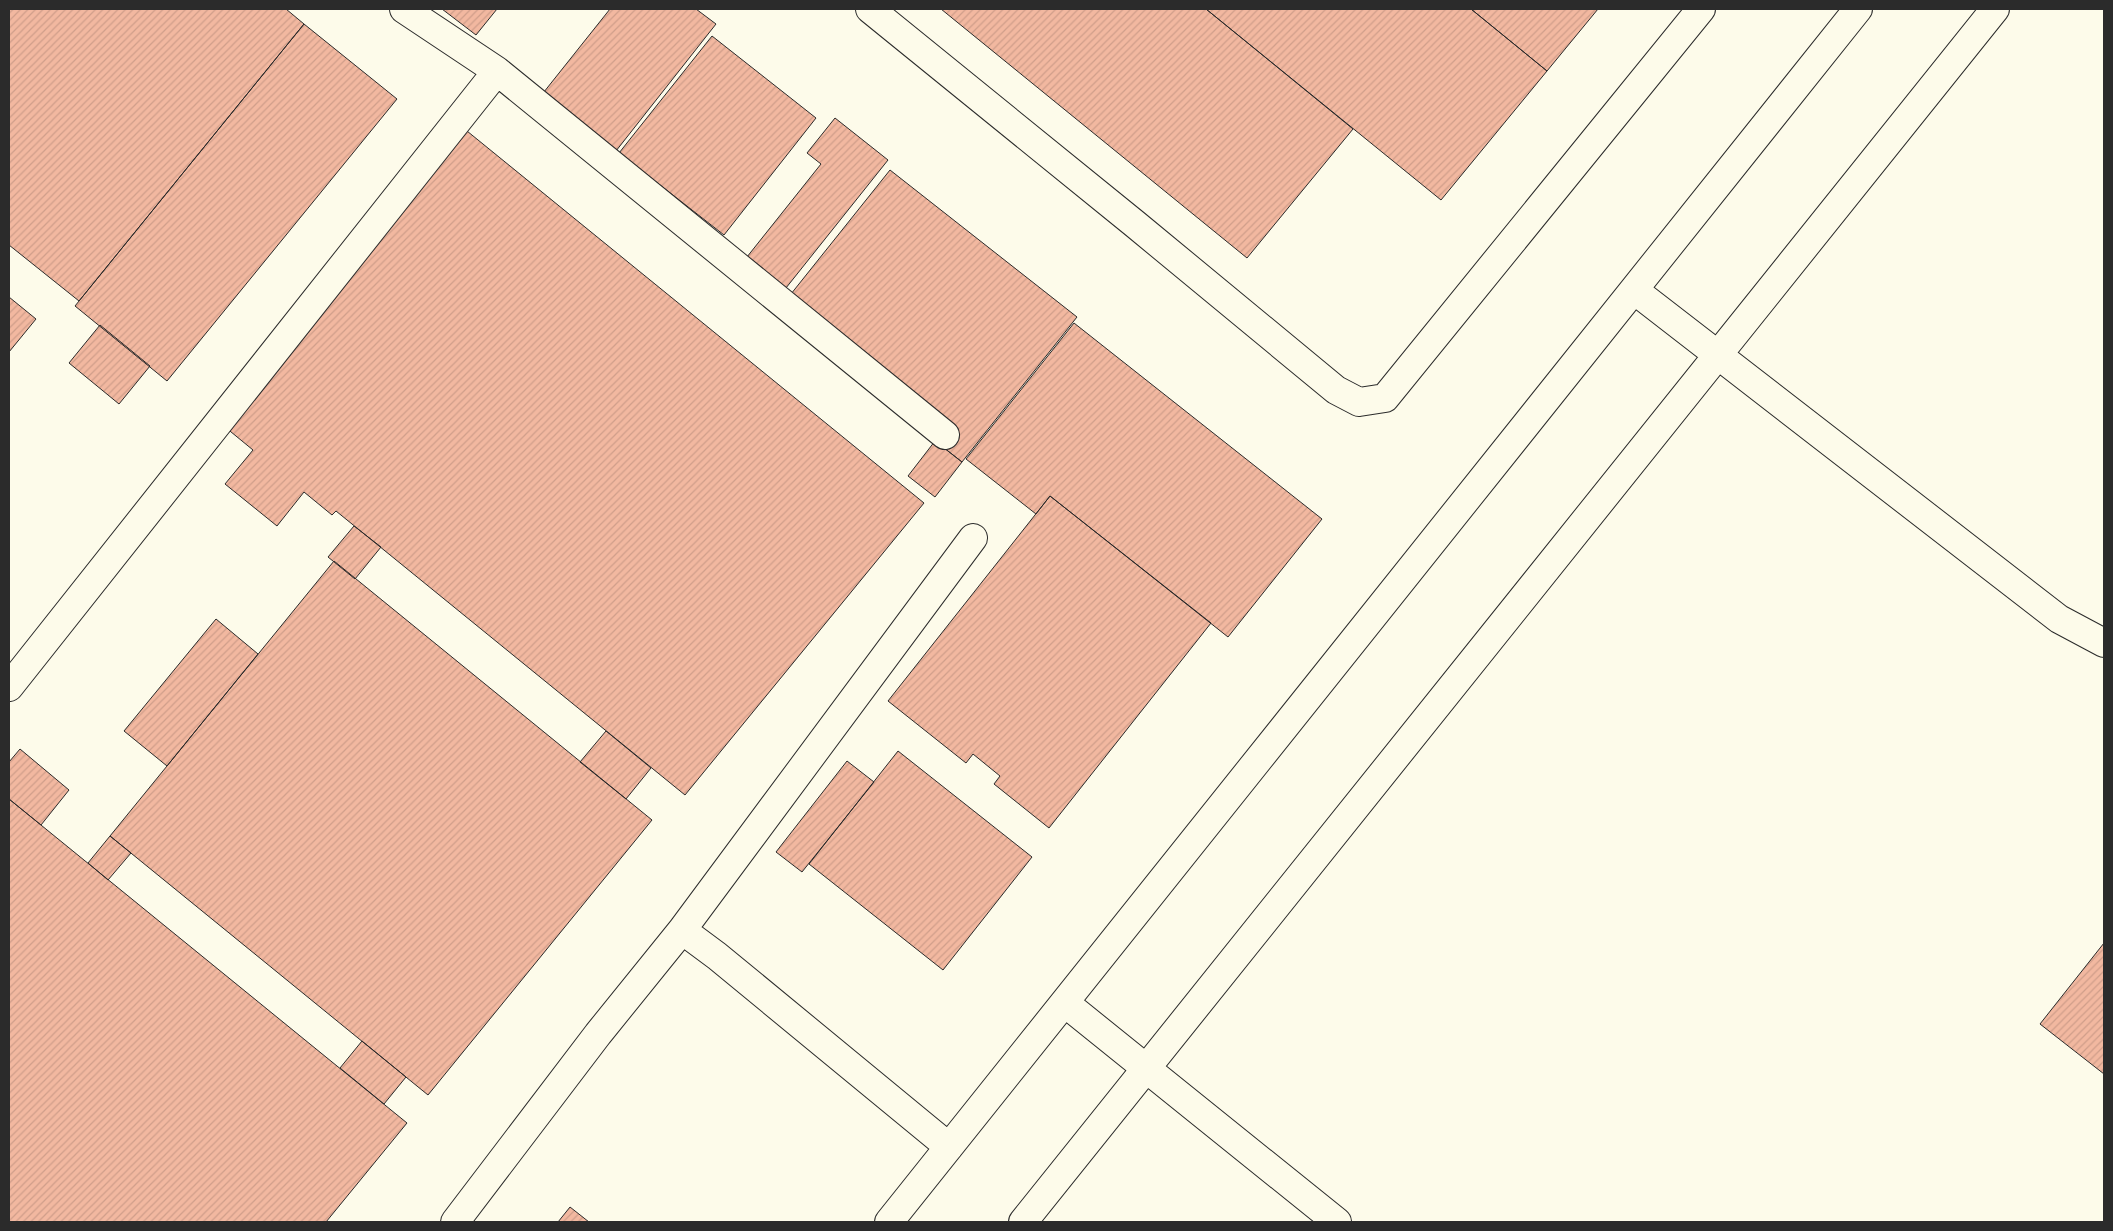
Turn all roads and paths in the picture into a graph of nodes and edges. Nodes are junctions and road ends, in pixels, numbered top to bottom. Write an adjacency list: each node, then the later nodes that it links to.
1 (404, 9): 6 (street)
2 (870, 9): 3 (street)
3 (1701, 9)
4 (1858, 9): 7 (street)
5 (1994, 9): 8 (street)
6 (497, 71): 9 (street); 12 (street)
7 (1634, 290): 8 (street); 14 (street)
8 (1718, 353): 11 (street); 15 (street)
9 (945, 435)
10 (973, 538): 13 (street)
11 (2104, 643)
12 (9, 687)
13 (682, 930): 16 (street); 17 (street)
14 (1065, 1003): 15 (street); 16 (street)
15 (1146, 1068): 19 (street); 20 (street)
16 (949, 1147): 18 (street)
17 (455, 1222)
18 (889, 1222)
19 (1023, 1222)
20 (1337, 1222)

